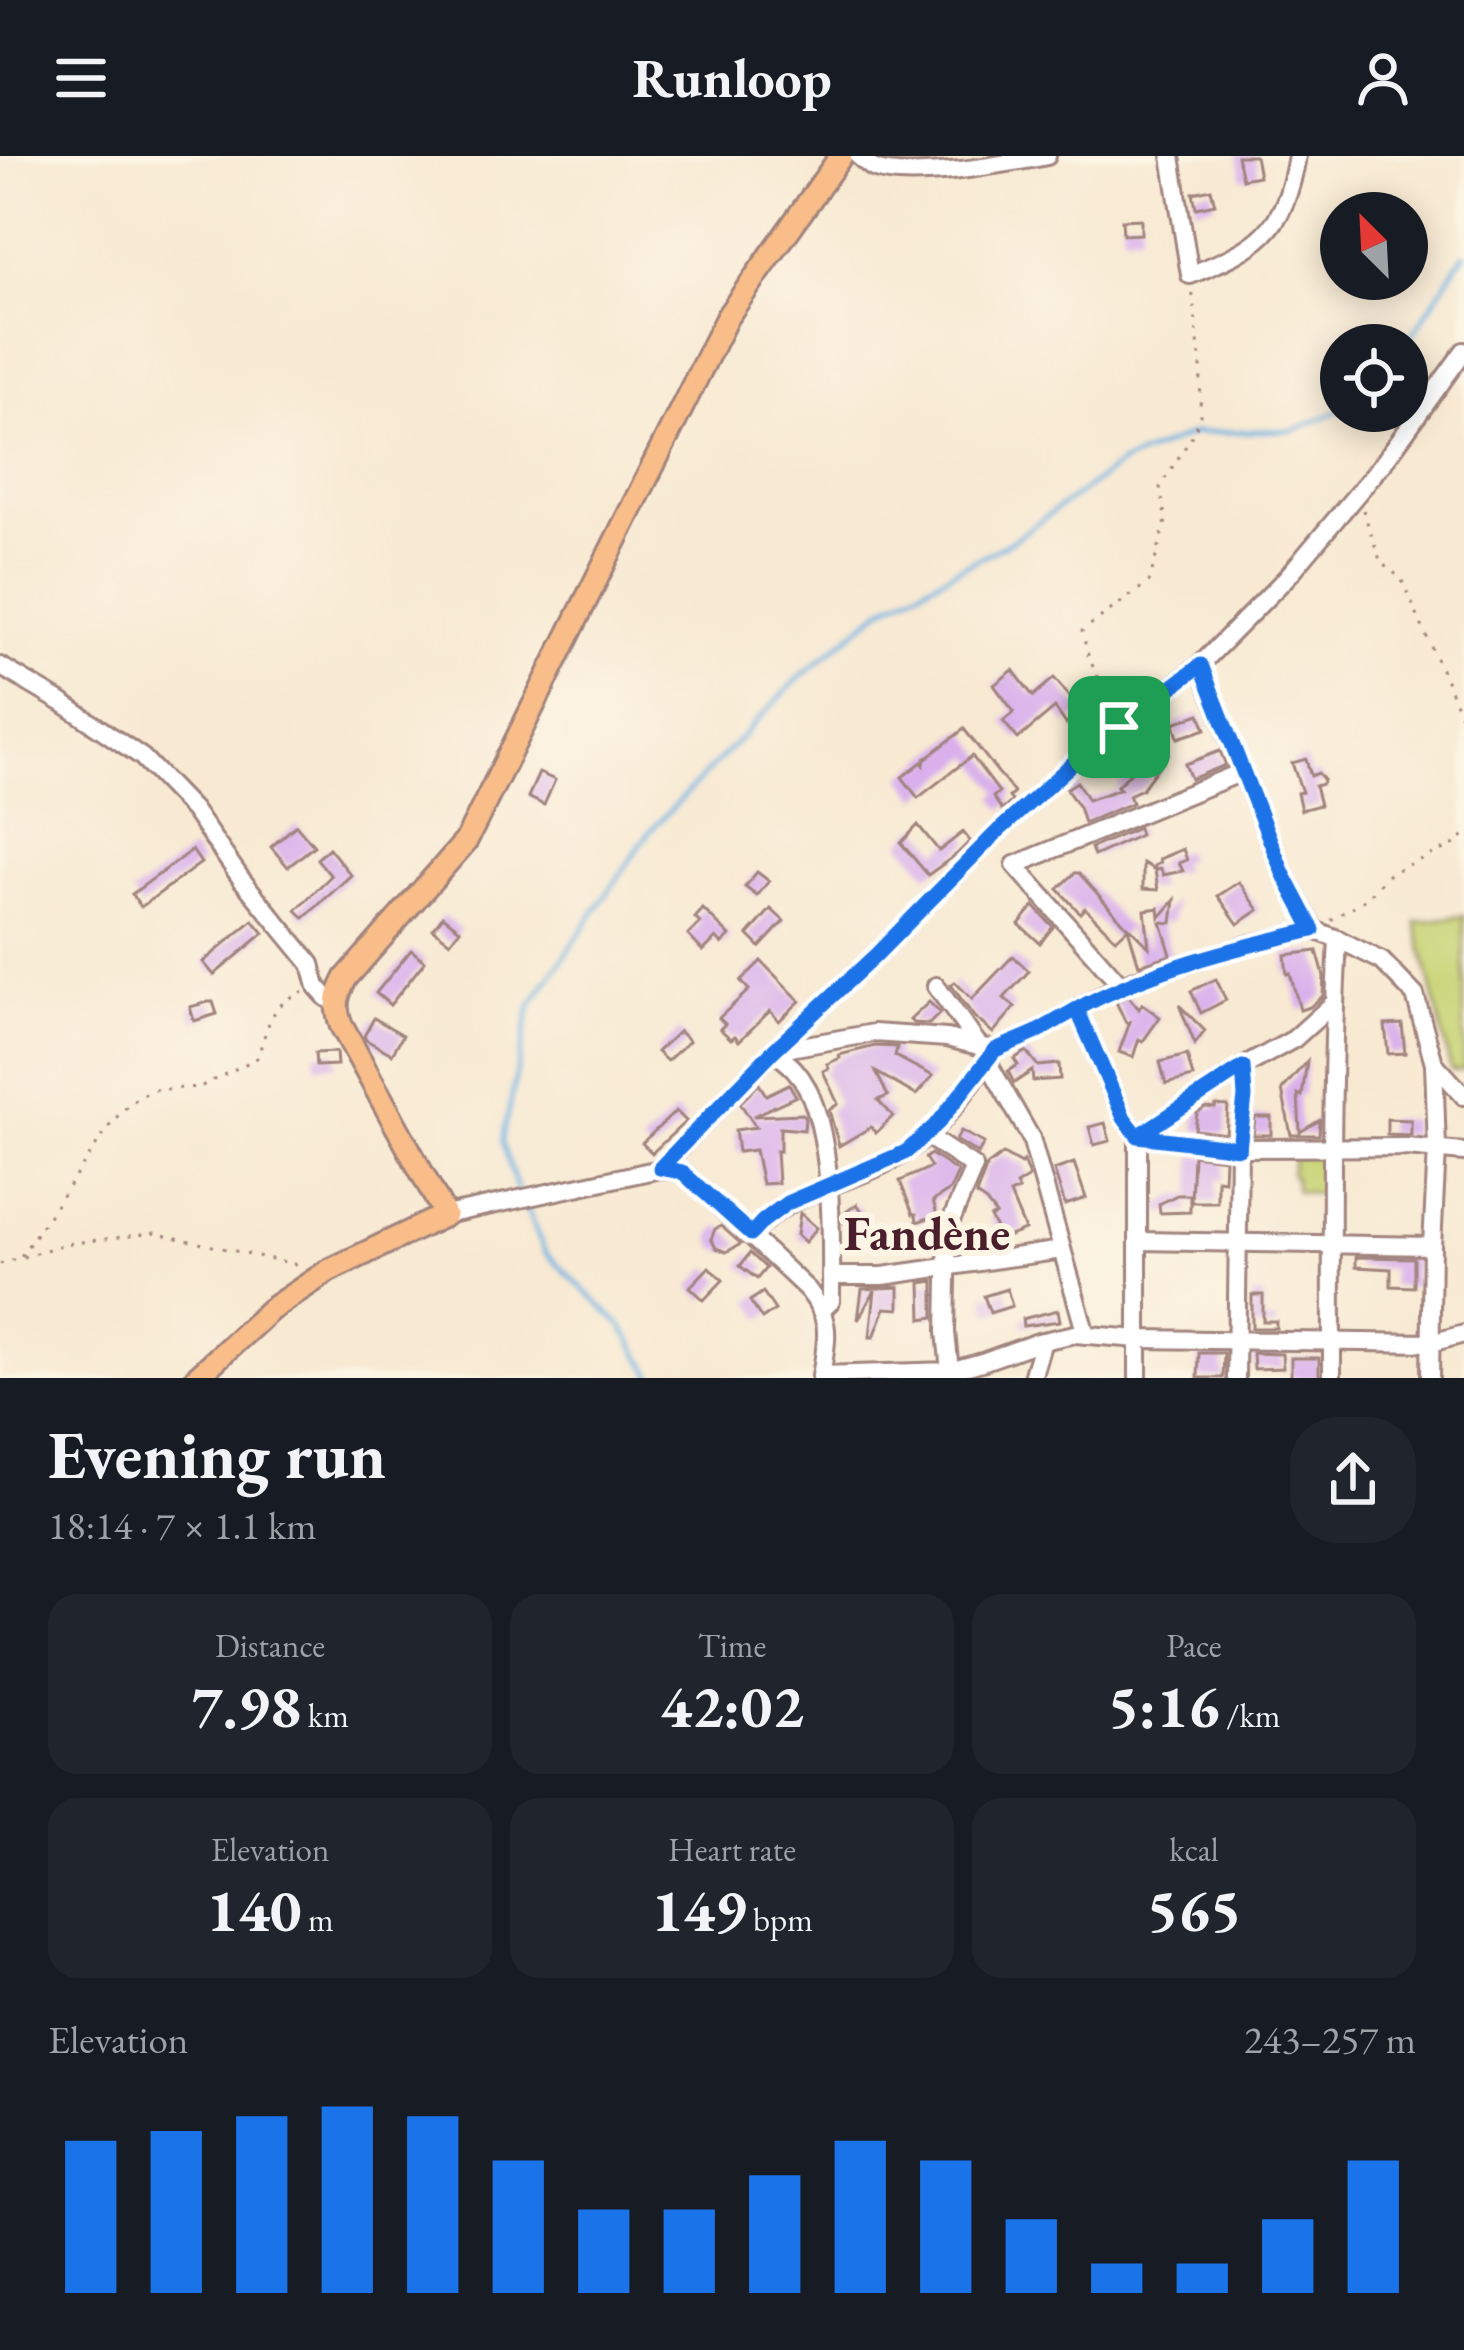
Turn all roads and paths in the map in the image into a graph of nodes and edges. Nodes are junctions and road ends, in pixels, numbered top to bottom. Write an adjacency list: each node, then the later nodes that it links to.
1 (841, 156): 20 (main road)
2 (858, 156): 3 (street)
3 (1047, 156)
4 (1172, 156): 6 (street)
5 (1297, 156): 6 (street)
6 (1190, 274): 12 (path)
7 (1464, 351): 8 (street)
8 (1357, 493): 9 (street); 11 (path)
9 (1201, 665): 12 (street); 13 (street)
10 (0, 666): 19 (street)
11 (1464, 722)
12 (1119, 727): 23 (street)
13 (1242, 772): 15 (street); 18 (street)
14 (1464, 835): 15 (path)
15 (1313, 930): 16 (street); 18 (street)
16 (1338, 939): 21 (street); 25 (street)
17 (936, 986): 24 (street)
18 (1121, 986): 22 (street)
19 (316, 987): 20 (street); 43 (path)
20 (336, 1002): 36 (main road)
21 (1334, 1002): 26 (street); 30 (street)
22 (1077, 1009): 24 (street); 29 (street)
23 (773, 1051): 24 (street); 34 (street); 35 (street)
24 (987, 1053): 28 (street); 42 (street)
25 (1434, 1063): 27 (street); 32 (street)
26 (1243, 1067): 29 (street); 31 (street)
27 (1464, 1096)
28 (926, 1136): 35 (street); 45 (street)
29 (1138, 1136): 31 (street); 38 (street)
30 (1334, 1147): 31 (street); 32 (street); 40 (street)
31 (1239, 1148): 39 (street)
32 (1437, 1149): 33 (street); 41 (street)
33 (1464, 1152)
34 (660, 1168): 36 (street); 37 (street)
35 (828, 1185): 37 (street); 47 (street)
36 (445, 1215): 46 (main road)
37 (751, 1234): 48 (street)
38 (1139, 1241): 39 (street); 51 (street)
39 (1237, 1243): 40 (street); 52 (street)
40 (1333, 1245): 41 (street); 54 (street)
41 (1432, 1246): 55 (street)
42 (1062, 1250): 45 (street); 50 (street)
43 (21, 1256): 44 (path); 46 (path)
44 (0, 1264)
45 (947, 1265): 47 (street); 56 (street)
46 (328, 1271): 58 (main road)
47 (831, 1276): 48 (street)
48 (823, 1309): 57 (street)
49 (1464, 1334): 55 (street)
50 (1086, 1335): 51 (street); 53 (street)
51 (1138, 1340): 52 (street); 61 (street)
52 (1236, 1340): 54 (street); 62 (street)
53 (1043, 1341): 56 (street); 60 (street)
54 (1332, 1341): 55 (street); 63 (street)
55 (1431, 1343): 64 (street)
56 (950, 1374): 57 (street); 59 (street)
57 (821, 1376)
58 (196, 1378)
59 (976, 1378)
60 (1032, 1378)
61 (1138, 1378)
62 (1236, 1378)
63 (1332, 1378)
64 (1430, 1378)

